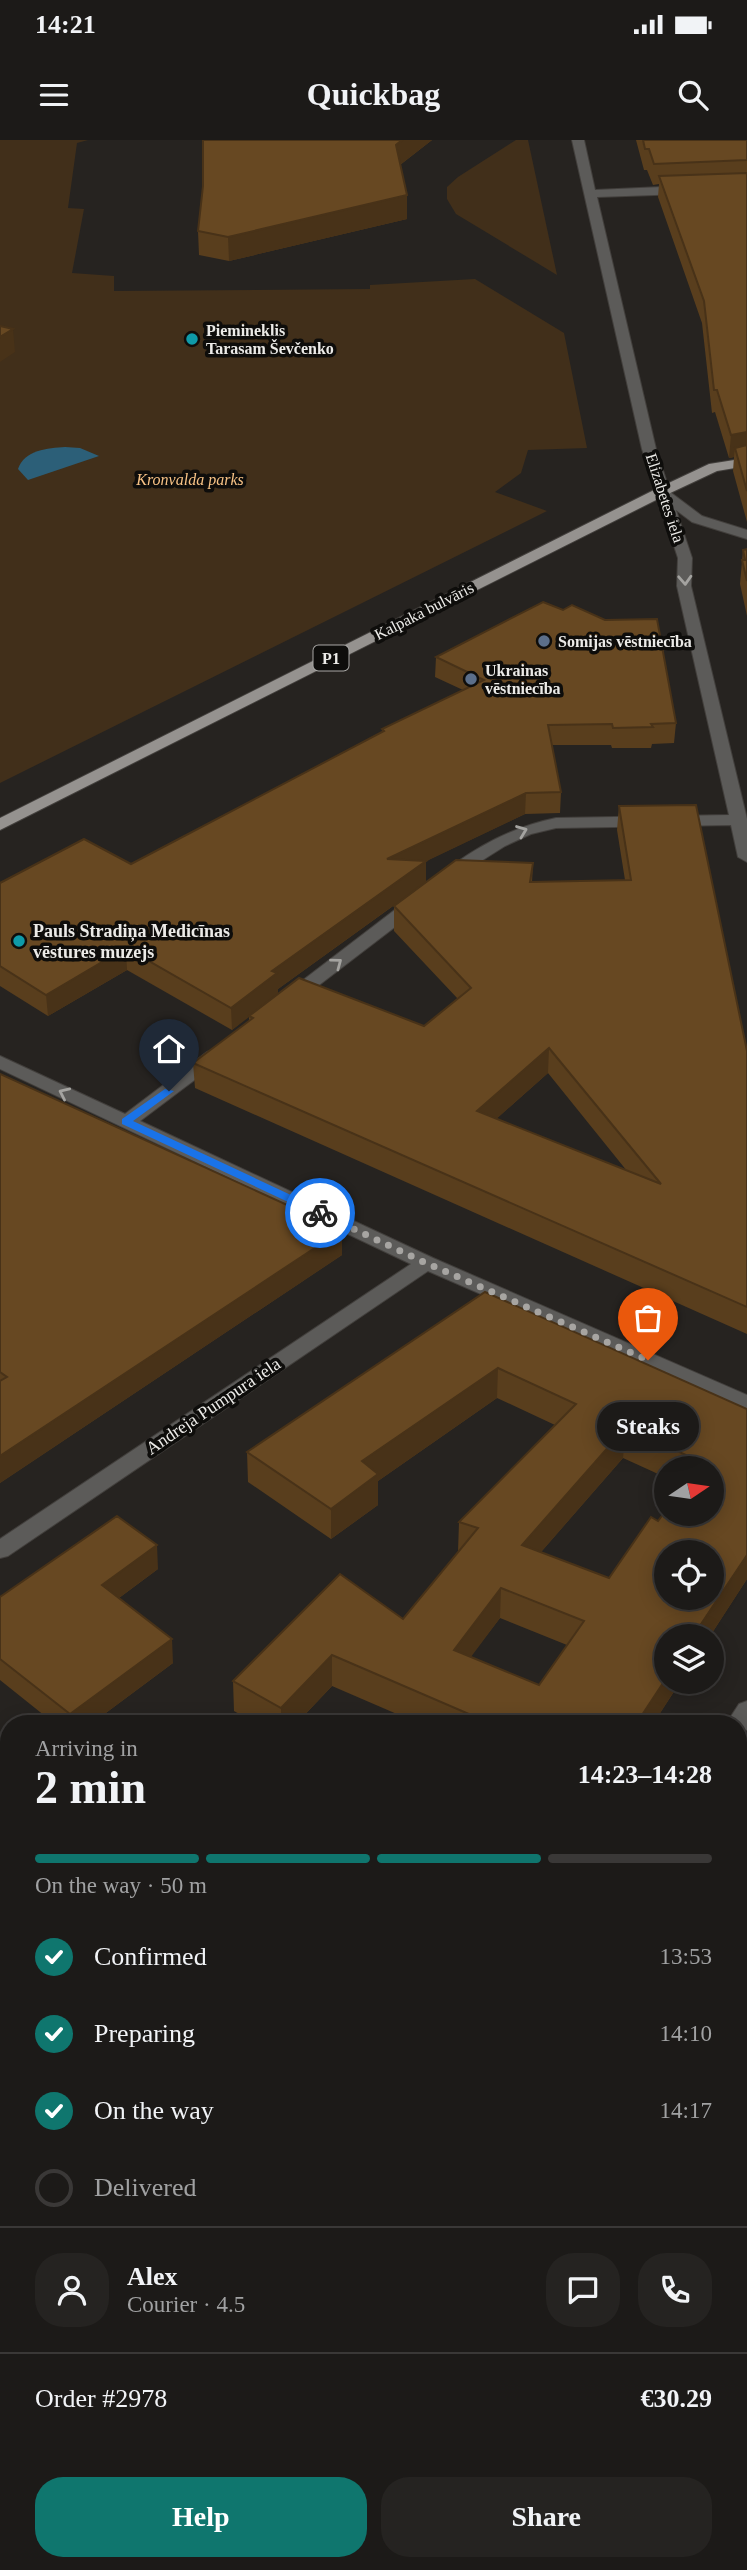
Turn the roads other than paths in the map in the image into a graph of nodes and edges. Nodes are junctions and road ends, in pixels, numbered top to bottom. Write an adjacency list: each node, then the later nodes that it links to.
1 (578, 140): 3 (street, Elizabetes iela)
2 (692, 190): 3 (street)
3 (592, 194): 5 (street, Elizabetes iela)
4 (747, 462): 5 (main road, P1)
5 (662, 492): 6 (street); 7 (street, Elizabetes iela, one-way to 7); 8 (main road, Kalpaka bulvāris / P1)
6 (747, 535)
7 (739, 820): 9 (street, Elizabetes iela); 10 (street, one-way to 7)
8 (0, 825)
9 (747, 857)
10 (276, 1009)
11 (233, 1042): 13 (street)
12 (0, 1062): 13 (street, one-way to 12)
13 (126, 1122): 14 (street)
14 (426, 1263): 15 (street); 16 (street, Andreja Pumpura iela)
15 (747, 1403)
16 (0, 1550)

